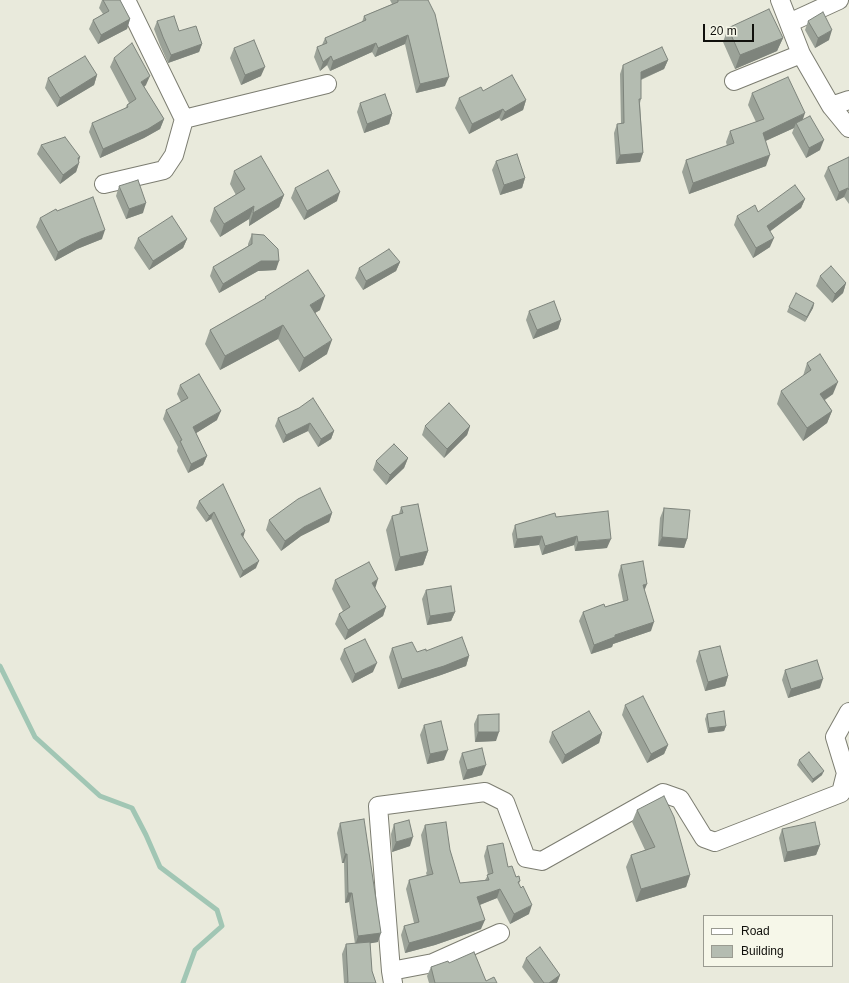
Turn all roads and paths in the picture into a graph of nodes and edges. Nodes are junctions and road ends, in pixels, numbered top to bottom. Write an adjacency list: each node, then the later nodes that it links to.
1 (126, 0): 10 (street)
2 (780, 0): 4 (street)
3 (839, 0): 4 (street)
4 (789, 23): 5 (street)
5 (801, 54): 6 (street); 9 (street)
6 (734, 81)
7 (327, 84): 10 (street)
8 (849, 100): 9 (street)
9 (831, 106): 11 (street)
10 (184, 119): 12 (street)
11 (849, 128)
12 (104, 184)
13 (849, 712): 15 (street)
14 (500, 933): 15 (street)
15 (392, 977)

